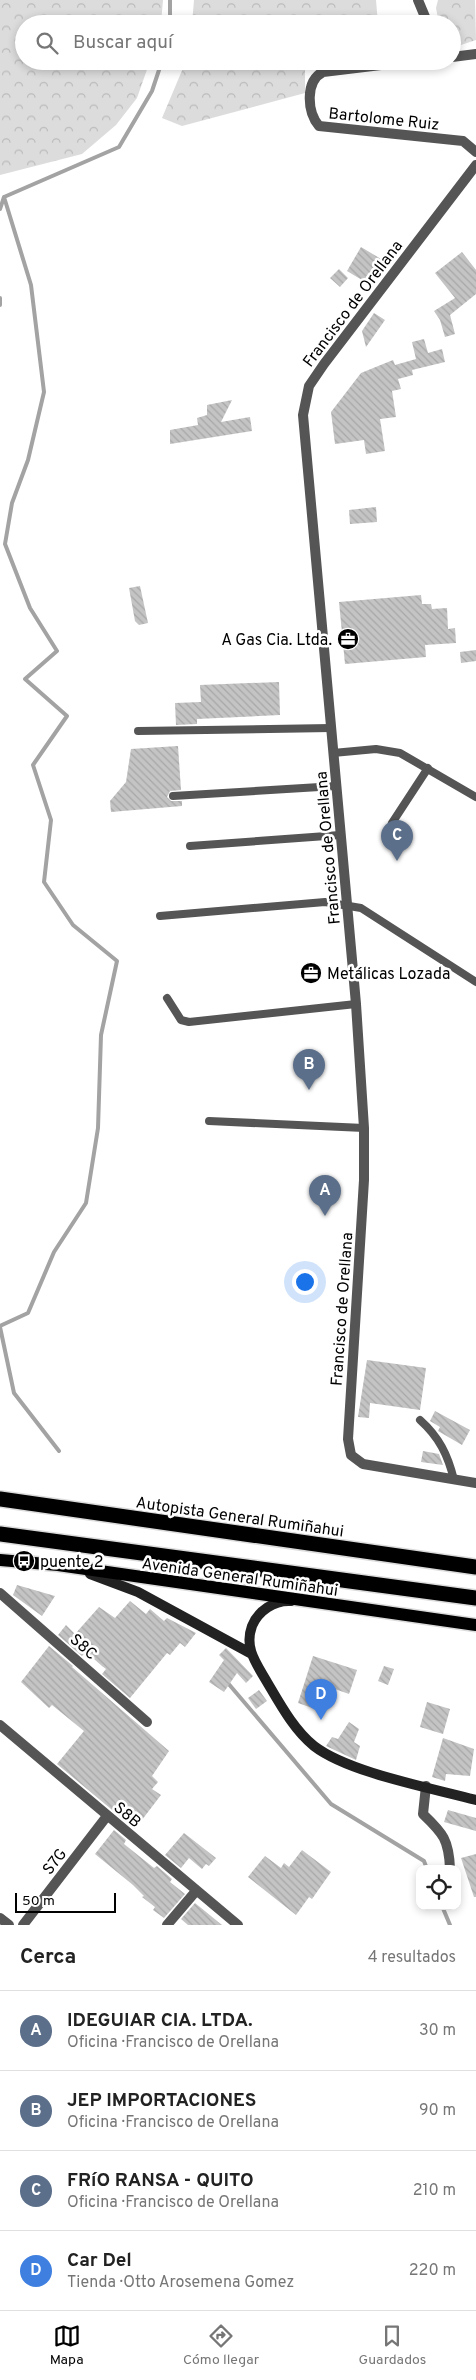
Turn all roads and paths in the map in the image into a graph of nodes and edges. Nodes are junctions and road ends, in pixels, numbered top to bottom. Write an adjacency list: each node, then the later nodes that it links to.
1 (418, 0): 2 (street)
2 (424, 15)
3 (476, 54): 4 (street)
4 (461, 56)
5 (340, 70): 6 (street, Bartolome Ruiz)
6 (476, 152)
7 (476, 165): 8 (street, Francisco de Orellana)
8 (331, 728): 9 (lane); 10 (street, Francisco de Orellana)
9 (138, 731)
10 (333, 754): 11 (lane); 12 (street, Francisco de Orellana)
11 (428, 768): 14 (lane); 15 (lane)
12 (336, 786): 13 (lane); 16 (street, Francisco de Orellana)
13 (173, 796)
14 (476, 797)
15 (392, 823)
16 (340, 835): 17 (lane); 18 (street, Francisco de Orellana)
17 (190, 846)
18 (347, 906): 19 (lane); 20 (lane); 22 (street, Francisco de Orellana)
19 (160, 916)
20 (476, 982)
21 (168, 998): 22 (lane)
22 (356, 1004): 24 (street, Francisco de Orellana)
23 (209, 1121): 24 (lane)
24 (364, 1128): 26 (street, Francisco de Orellana)
25 (420, 1420): 26 (lane)
26 (454, 1480): 27 (street, Francisco de Orellana)
27 (476, 1483)
28 (0, 1499): 32 (highway, Autopista General Rumiñahui)
29 (0, 1534): 34 (highway)
30 (0, 1560): 31 (main road, Avenida General Rumiñahui)
31 (58, 1565): 35 (main road, Avenida General Rumiñahui); 37 (street)
32 (476, 1567)
33 (0, 1593): 38 (street, S8C)
34 (476, 1598)
35 (301, 1602): 36 (main road, Avenida General Rumiñahui); 37 (street)
36 (476, 1626)
37 (250, 1653): 40 (street)
38 (147, 1722)
39 (0, 1725): 42 (street, S8B)
40 (426, 1786): 41 (street); 43 (street)
41 (476, 1800)
42 (108, 1816): 44 (street, S8B); 47 (street, S7G)
43 (450, 1865)
44 (196, 1891): 48 (street); 49 (street, S8B)
45 (0, 1918): 46 (street)
46 (9, 1925)
47 (23, 1925)
48 (167, 1925)
49 (238, 1925)

